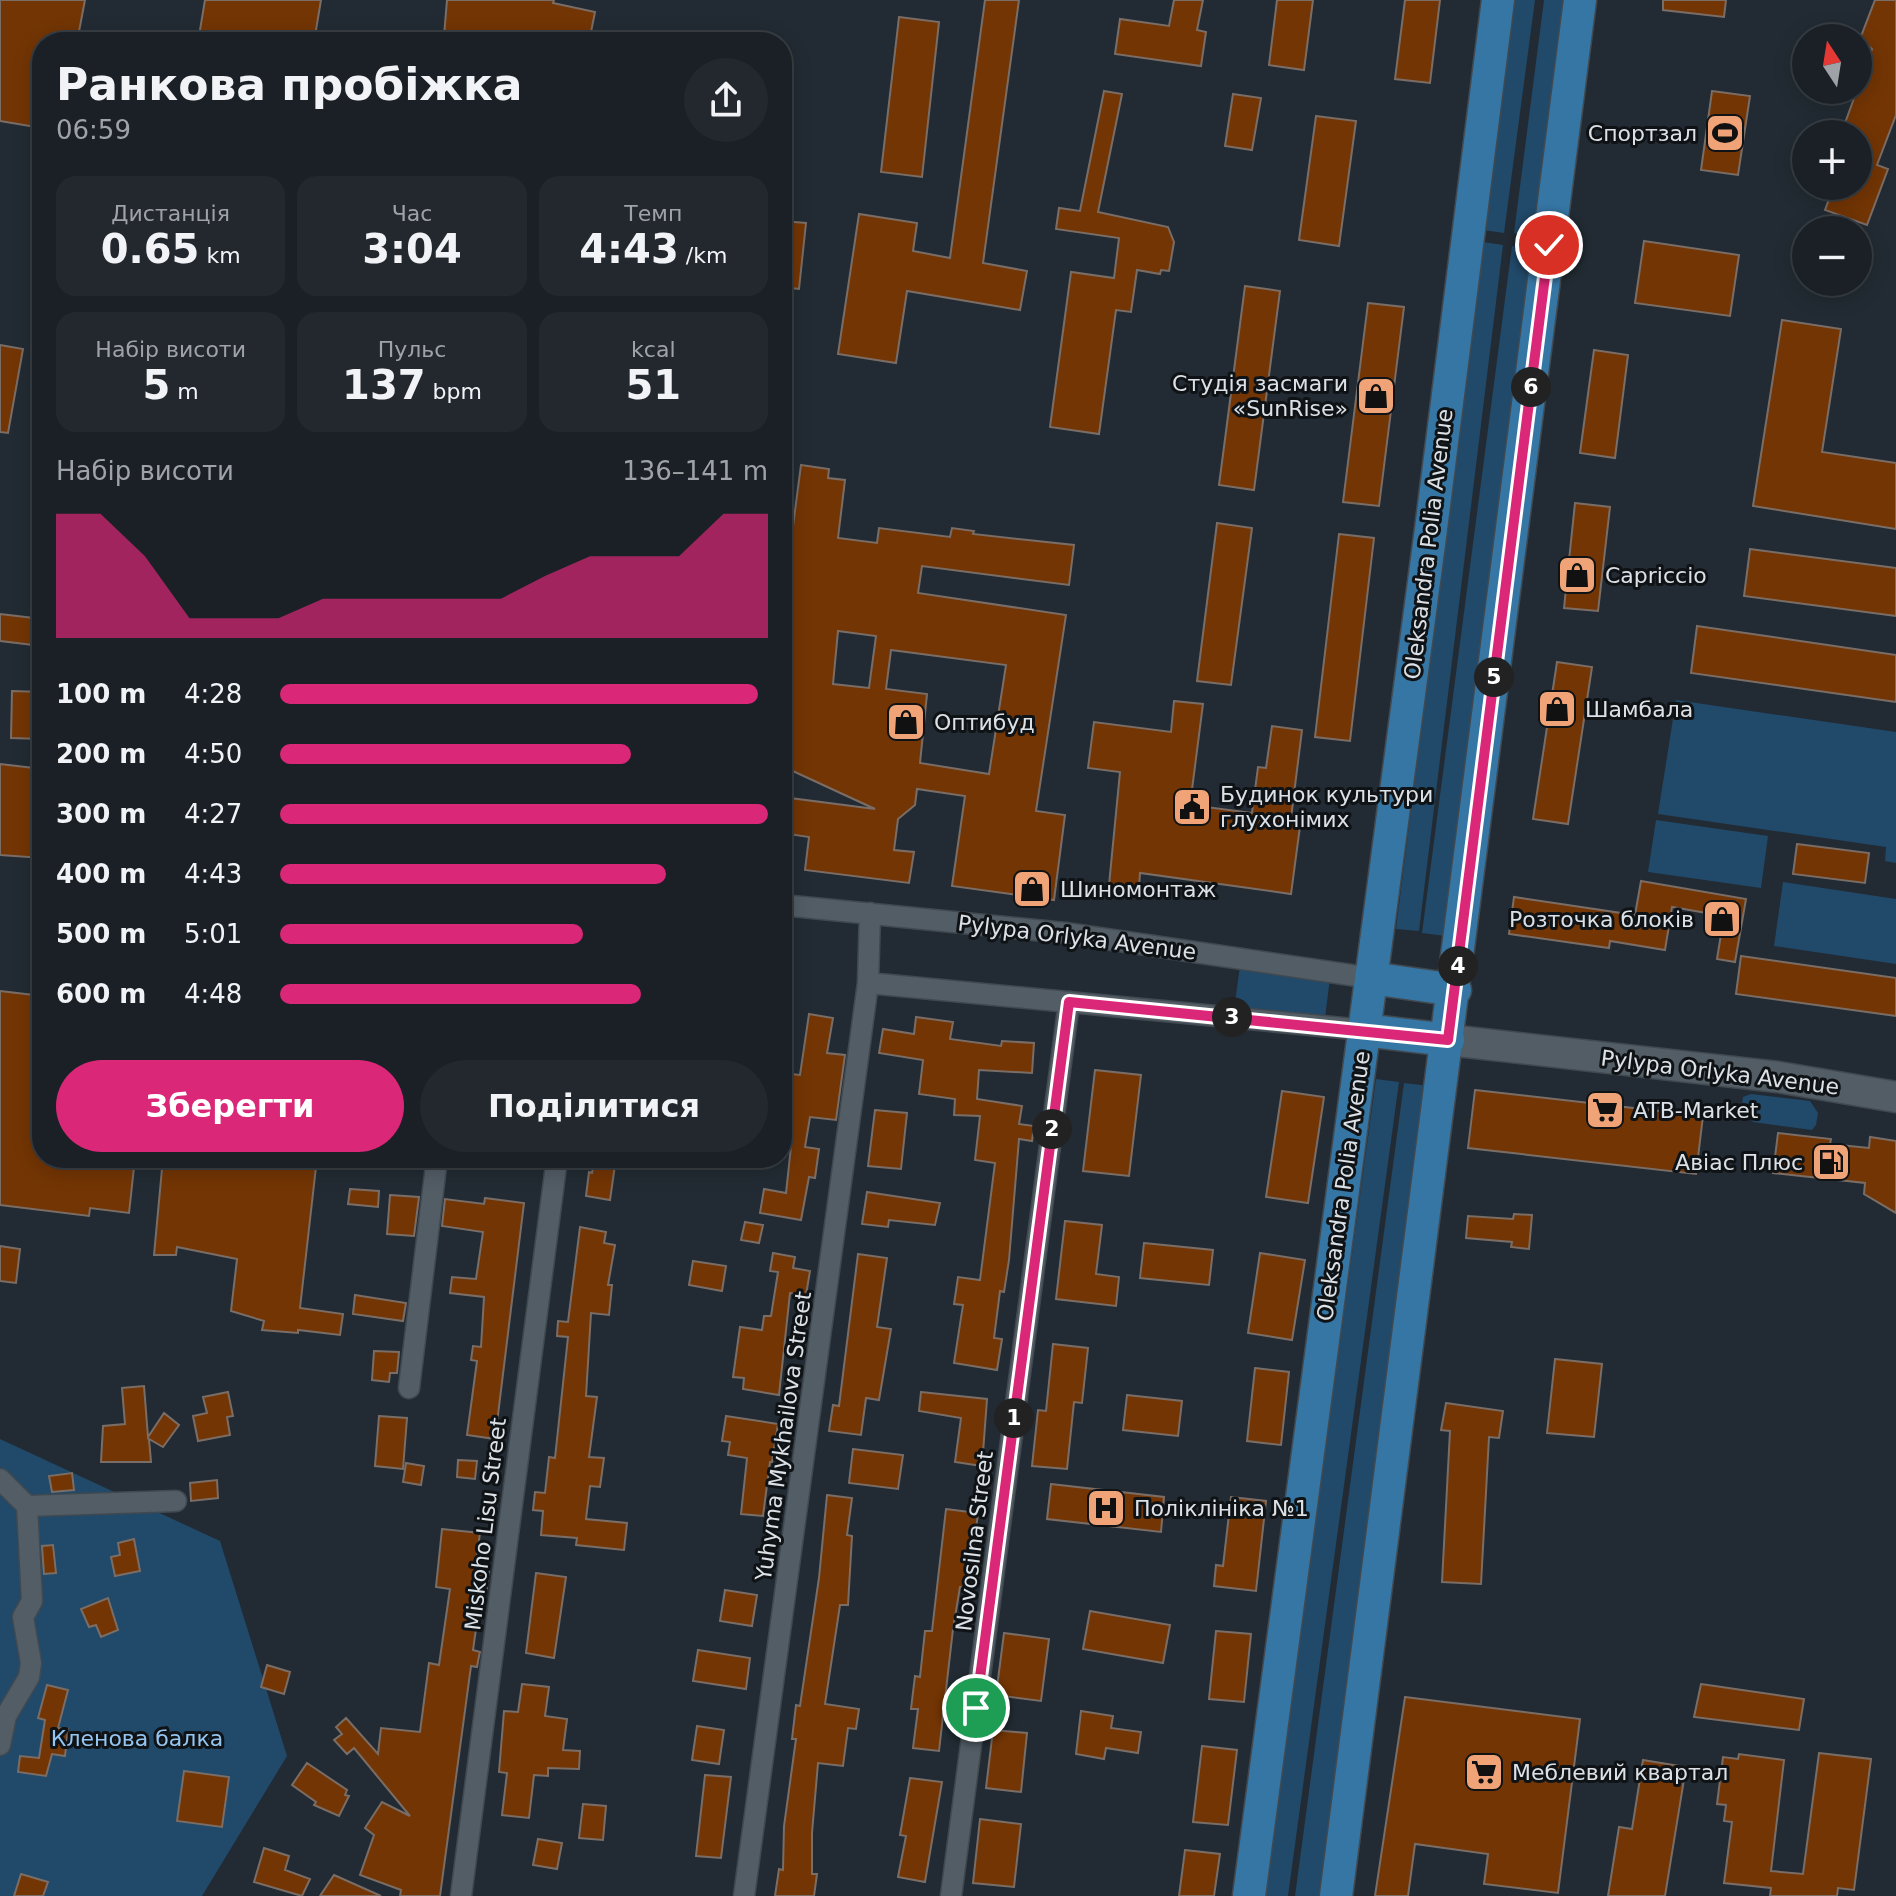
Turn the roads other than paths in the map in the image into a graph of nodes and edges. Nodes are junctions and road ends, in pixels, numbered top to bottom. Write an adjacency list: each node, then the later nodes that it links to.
1 (1498, 0): 5 (main road, Oleksandra Polia Avenue)
2 (1580, 0): 7 (main road)
3 (792, 906): 4 (street, Pylypa Orlyka Avenue)
4 (870, 913): 5 (street, Pylypa Orlyka Avenue); 6 (street, Yuhyma Mykhailova Street)
5 (1371, 978): 7 (main road); 9 (main road, Oleksandra Polia Avenue)
6 (868, 983): 8 (street); 20 (street, Yuhyma Mykhailova Street)
7 (1455, 990): 10 (main road)
8 (1069, 1002): 9 (street); 21 (street, Novosilna Street)
9 (1364, 1030): 10 (main road); 22 (main road, Oleksandra Polia Avenue)
10 (1448, 1040): 11 (main road, Pylypa Orlyka Avenue); 23 (main road)
11 (1896, 1097)
12 (436, 1168): 14 (street)
13 (556, 1168): 19 (street, Miskoho Lisu Street)
14 (409, 1388)
15 (0, 1479): 17 (street)
16 (176, 1501): 17 (street)
17 (27, 1506): 18 (street)
18 (0, 1745)
19 (461, 1896)
20 (744, 1896)
21 (951, 1896)
22 (1249, 1896)
23 (1336, 1896)

